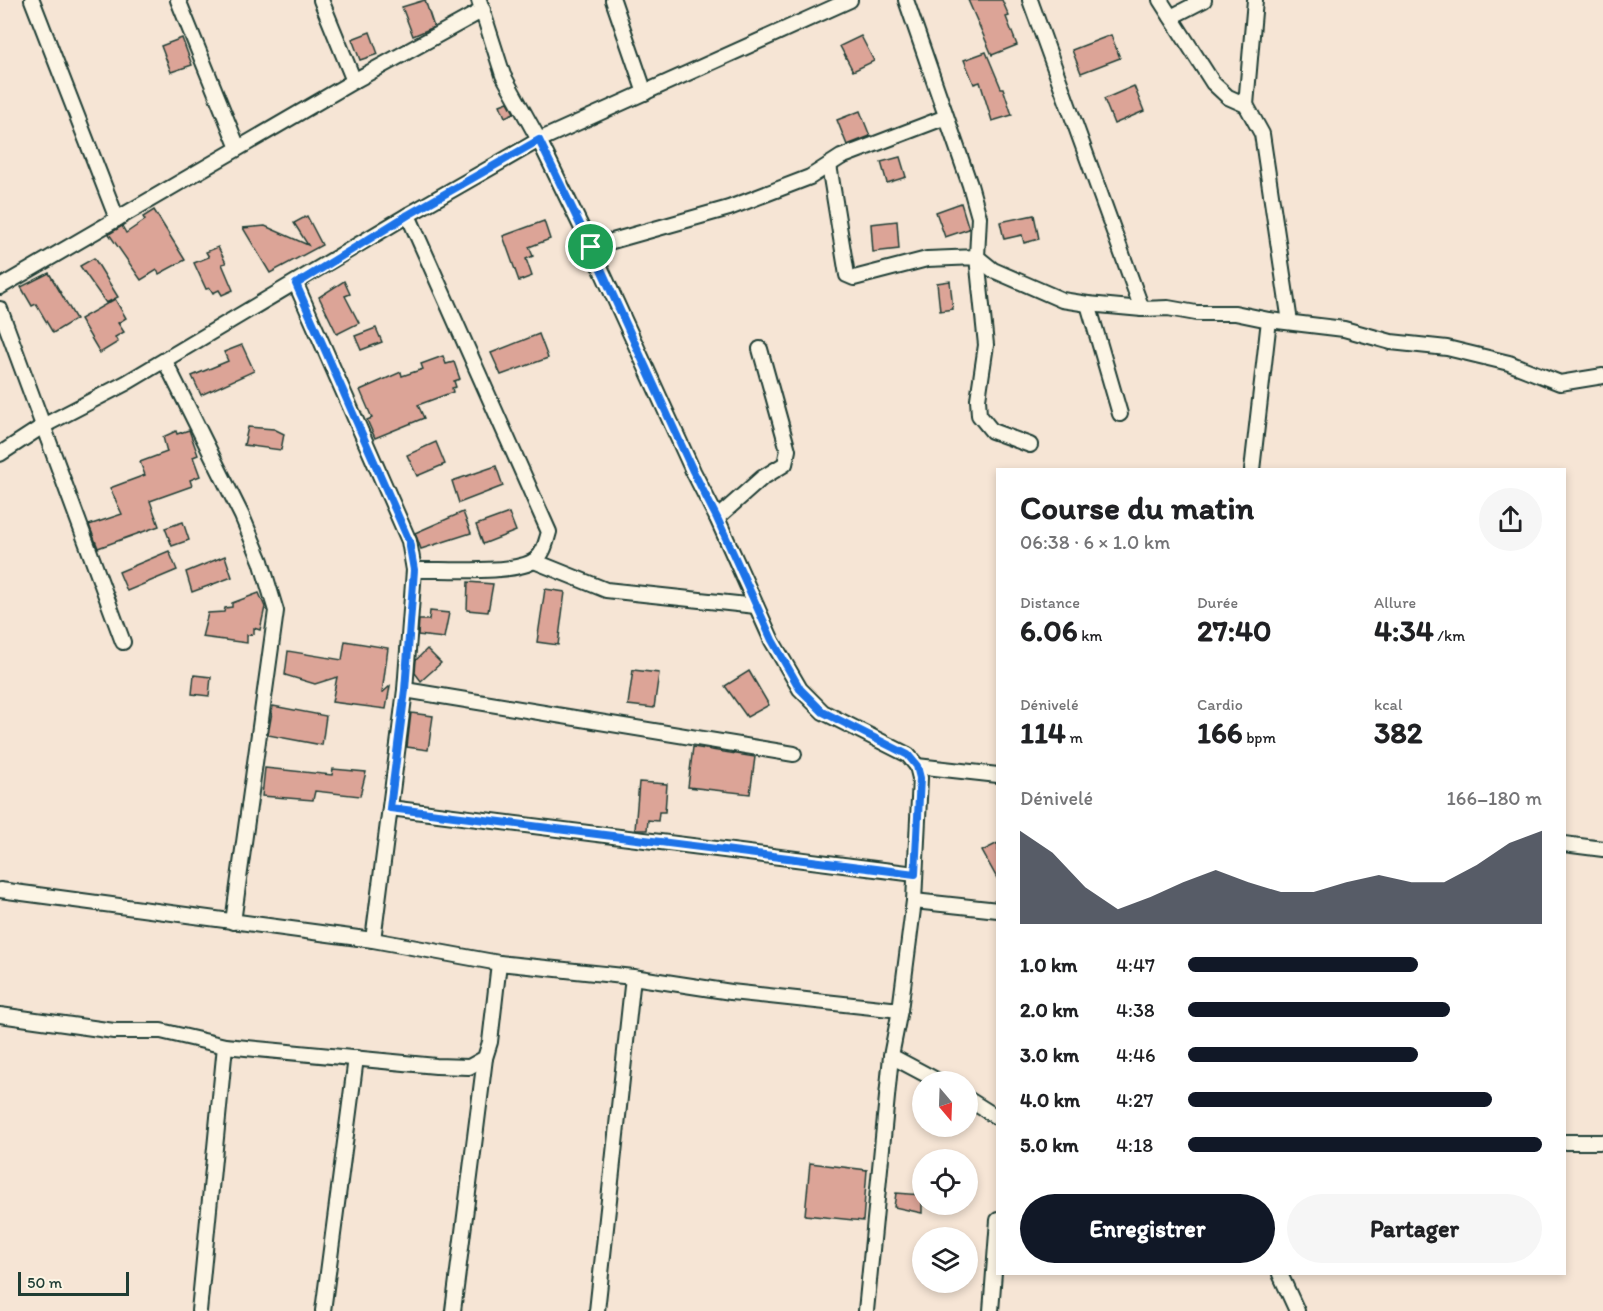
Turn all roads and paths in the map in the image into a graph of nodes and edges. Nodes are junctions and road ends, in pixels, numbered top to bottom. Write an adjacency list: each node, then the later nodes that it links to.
1 (32, 0): 21 (street)
2 (178, 0): 18 (street)
3 (321, 0): 13 (street)
4 (613, 0): 14 (street)
5 (850, 0): 14 (street)
6 (906, 0): 16 (street)
7 (1030, 0): 28 (street)
8 (1160, 0): 12 (street)
9 (1204, 0): 12 (street)
10 (1255, 0): 15 (street)
11 (481, 5): 13 (street); 17 (street)
12 (1171, 17): 15 (street)
13 (354, 81): 18 (street)
14 (645, 93): 17 (street)
15 (1246, 105): 30 (street)
16 (946, 117): 19 (street); 23 (street)
17 (539, 140): 20 (street); 22 (street)
18 (238, 148): 21 (street)
19 (829, 165): 22 (street); 23 (street)
20 (408, 215): 24 (street); 40 (street)
21 (117, 219): 25 (street)
22 (591, 247): 39 (street)
23 (977, 257): 26 (street); 36 (street)
24 (296, 284): 32 (street); 41 (street)
25 (0, 287)
26 (1088, 304): 28 (street); 34 (street)
27 (0, 309): 35 (street)
28 (1142, 309): 29 (street)
29 (1269, 320): 30 (street); 38 (street)
30 (1290, 322): 33 (street)
31 (760, 349): 39 (street)
32 (165, 361): 35 (street); 55 (street)
33 (1603, 376)
34 (1120, 414)
35 (43, 426): 37 (street); 43 (street)
36 (1029, 445)
37 (0, 454)
38 (1252, 468)
39 (717, 518): 42 (street)
40 (534, 561): 41 (street); 42 (street)
41 (414, 570): 44 (street)
42 (756, 606): 46 (street)
43 (123, 642)
44 (405, 690): 45 (street); 48 (street)
45 (794, 754)
46 (917, 766): 47 (street); 51 (street)
47 (996, 776)
48 (390, 808): 51 (street); 56 (street)
49 (1566, 844): 50 (street)
50 (1603, 849)
51 (915, 874): 53 (street)
52 (0, 890): 55 (street)
53 (915, 901): 54 (street); 59 (street)
54 (996, 910)
55 (233, 922): 56 (street)
56 (373, 940): 57 (street)
57 (499, 963): 58 (street); 64 (street)
58 (633, 978): 59 (street); 75 (street)
59 (900, 1010): 62 (street)
60 (0, 1015): 61 (street)
61 (225, 1046): 63 (street); 72 (street)
62 (891, 1056): 65 (street); 76 (street)
63 (356, 1058): 64 (street); 73 (street)
64 (485, 1058): 74 (street)
65 (919, 1071)
66 (978, 1105): 67 (street)
67 (996, 1117)
68 (1566, 1142): 69 (street)
69 (1603, 1142)
70 (996, 1246): 77 (street)
71 (1280, 1275): 78 (street)
72 (199, 1311)
73 (323, 1311)
74 (453, 1311)
75 (597, 1311)
76 (866, 1311)
77 (991, 1311)
78 (1297, 1311)

